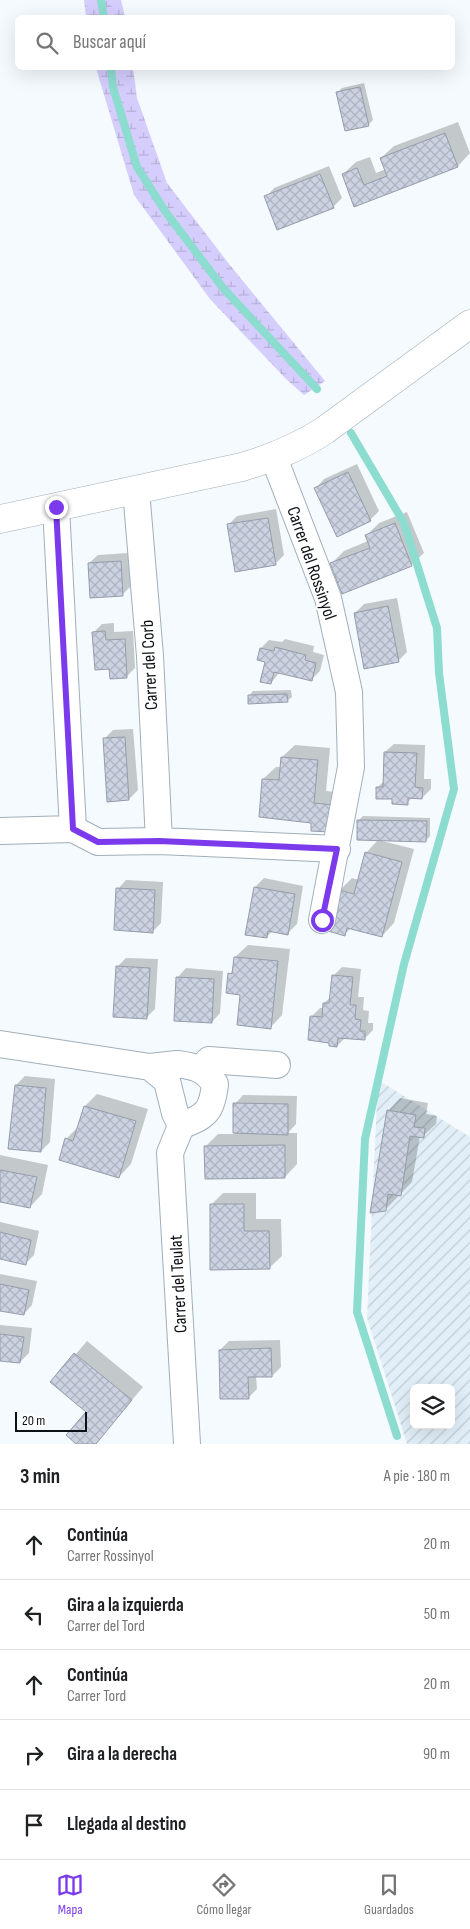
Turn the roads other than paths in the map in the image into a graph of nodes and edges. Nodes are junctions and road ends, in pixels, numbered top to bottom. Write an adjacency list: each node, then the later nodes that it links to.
1 (470, 324): 2 (street)
2 (274, 458): 3 (street); 9 (street, Carrer del Rossinyol)
3 (136, 490): 4 (street); 8 (street, Carrer del Corb)
4 (56, 507): 5 (street); 6 (street)
5 (0, 518)
6 (73, 829): 7 (street); 8 (street)
7 (0, 831)
8 (159, 841): 9 (street)
9 (337, 849): 10 (street, Carrer del Rossinyol)
10 (322, 920)
11 (0, 1044): 13 (street)
12 (277, 1065): 14 (street)
13 (150, 1067): 14 (street); 15 (street)
14 (201, 1069): 15 (street)
15 (181, 1126): 16 (street, Carrer del Teulat)
16 (187, 1444)

